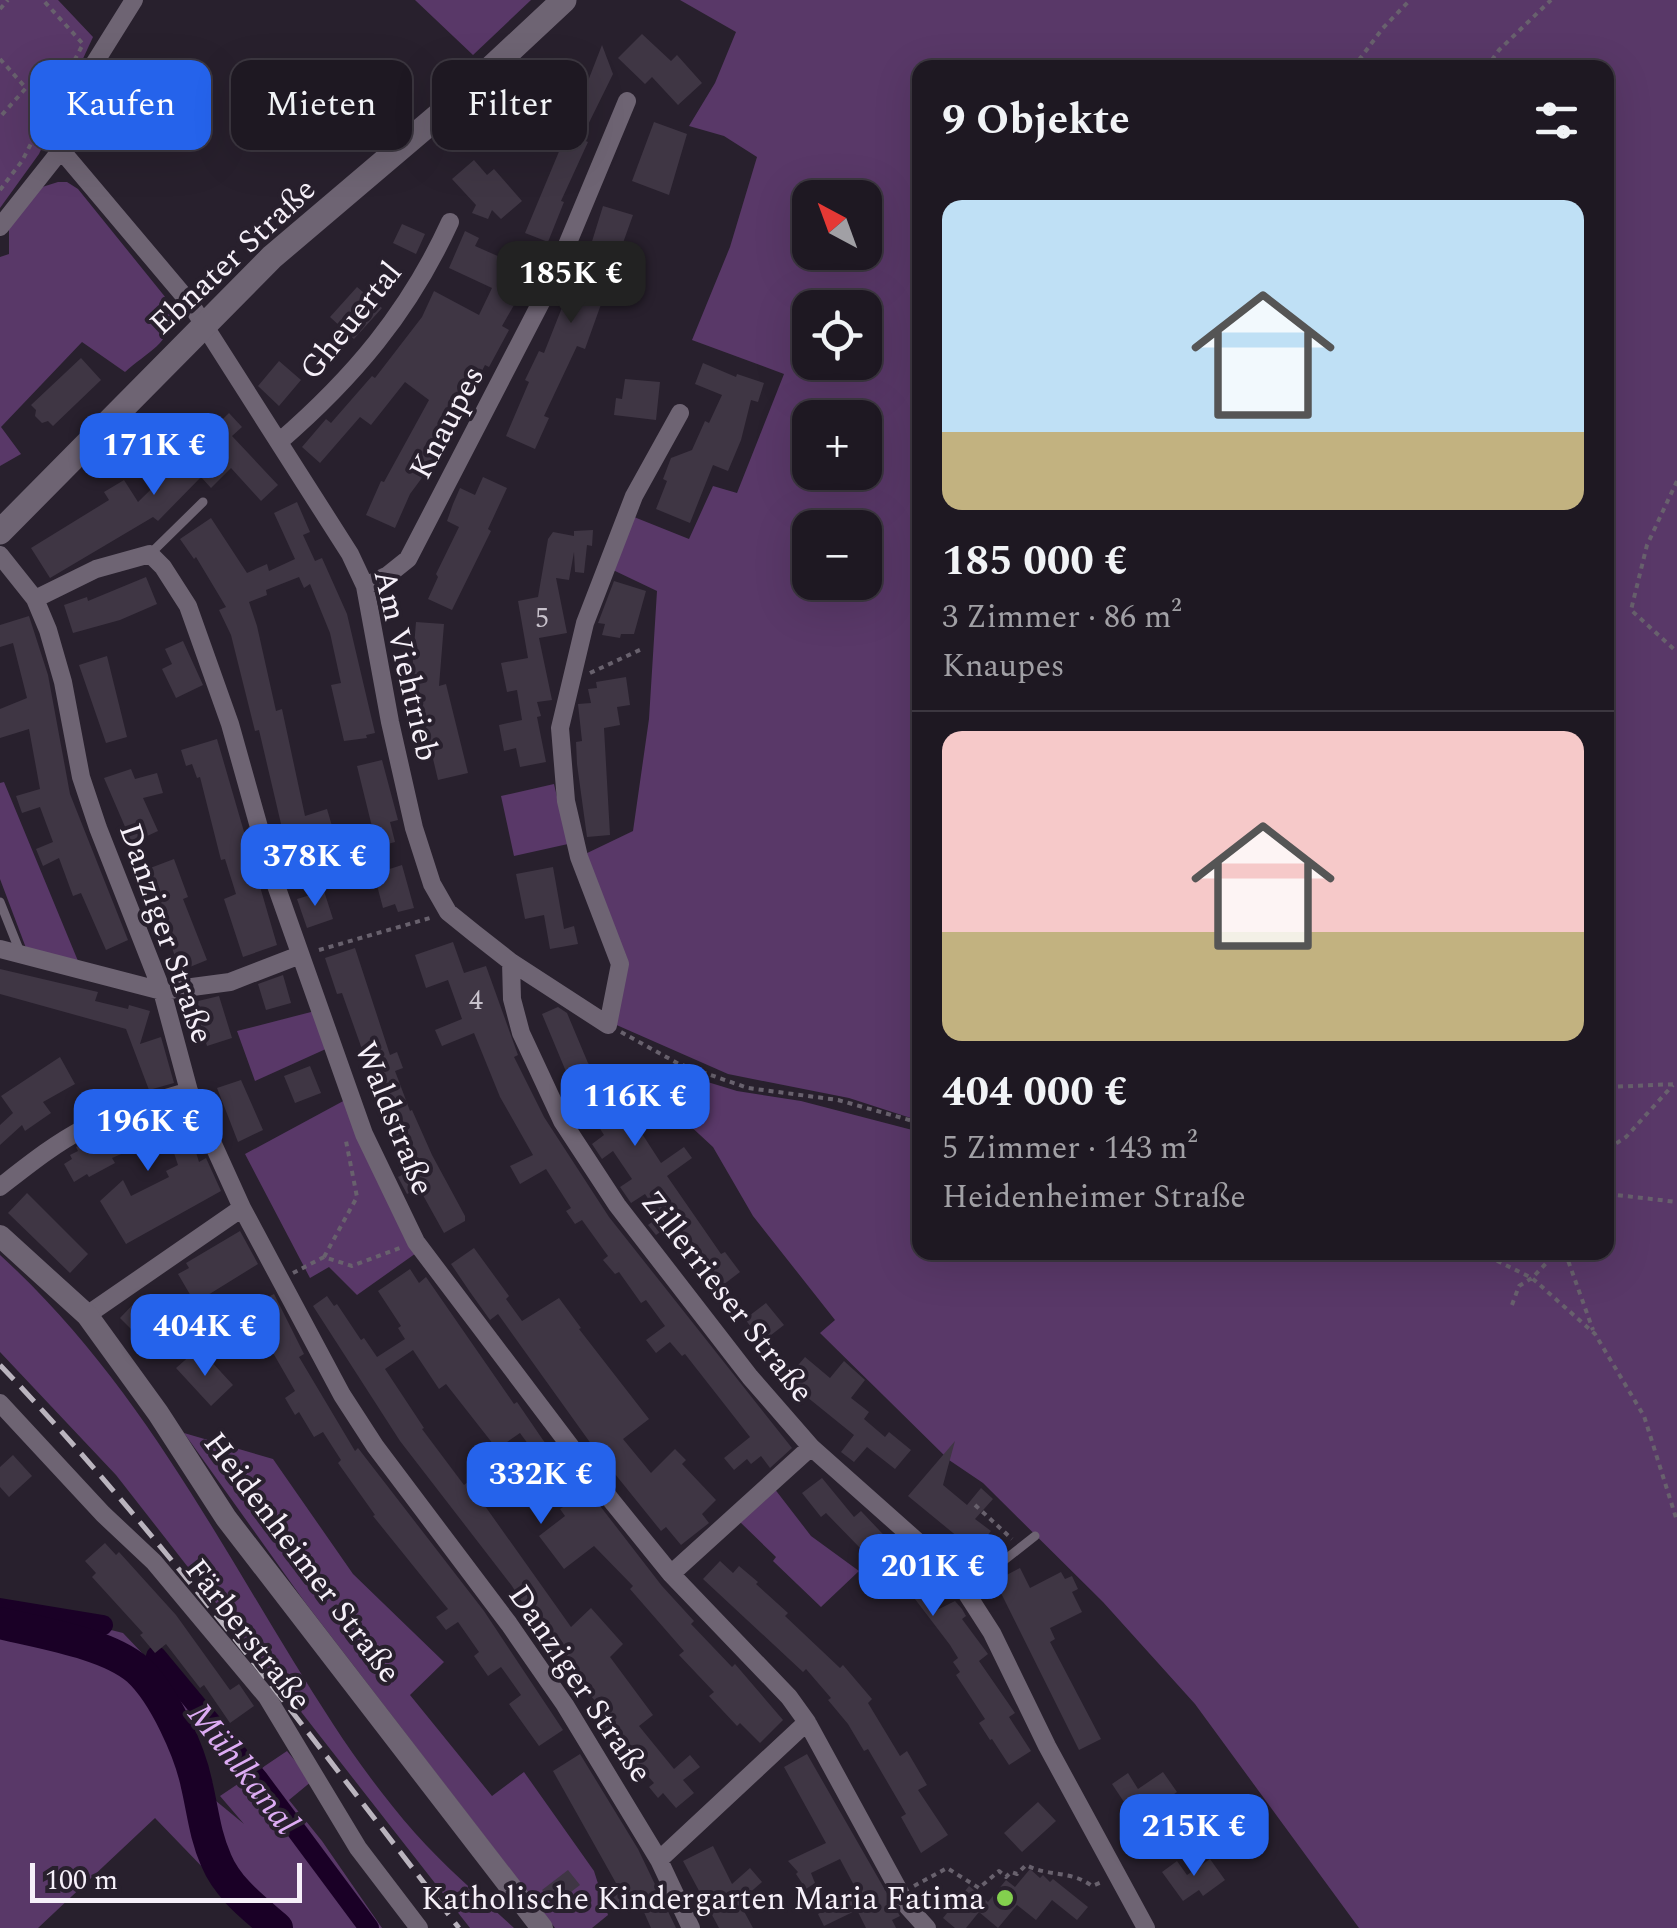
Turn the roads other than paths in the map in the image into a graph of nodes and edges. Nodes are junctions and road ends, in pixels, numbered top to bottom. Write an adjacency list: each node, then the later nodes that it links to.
1 (134, 0): 3 (street)
2 (564, 0): 8 (main road, Ebnater Straße)
3 (96, 60)
4 (627, 101): 15 (street, Knaupes)
5 (61, 150): 7 (street); 8 (street, Am Viehtrieb)
6 (450, 222): 10 (street, Gheuertal)
7 (0, 227)
8 (205, 325): 10 (street, Am Viehtrieb); 12 (main road, Ebnater Straße)
9 (680, 413): 21 (street, Am Viehtrieb)
10 (279, 442): 15 (street, Am Viehtrieb)
11 (203, 502): 13 (lane)
12 (0, 532)
13 (150, 554): 16 (street); 20 (street, Waldstraße)
14 (0, 555): 16 (street, Danziger Straße)
15 (365, 586): 21 (street, Am Viehtrieb)
16 (35, 599): 22 (street, Danziger Straße)
17 (0, 902): 19 (lane)
18 (0, 949): 19 (street)
19 (22, 954): 22 (street)
20 (300, 955): 22 (street); 31 (street, Waldstraße)
21 (511, 962): 29 (street, Zillerrieser Straße)
22 (162, 991): 23 (street, Danziger Straße)
23 (189, 1091): 24 (street); 25 (street, Danziger Straße)
24 (0, 1187)
25 (242, 1208): 27 (street); 34 (street, Danziger Straße)
26 (0, 1236): 27 (street, Heidenheimer Straße)
27 (87, 1314): 36 (street, Heidenheimer Straße)
28 (0, 1403): 35 (street, Färberstraße)
29 (812, 1447): 31 (street, Zillerrieser Straße); 32 (street, Zillerrieser Straße)
30 (1035, 1536): 32 (lane)
31 (671, 1574): 33 (street, Waldstraße)
32 (965, 1591): 39 (street, Zillerrieser Straße)
33 (806, 1722): 34 (street); 38 (street, Waldstraße)
34 (659, 1860): 37 (street, Danziger Straße)
35 (417, 1927)
36 (542, 1928)
37 (691, 1928)
38 (927, 1928)
39 (1146, 1928)

